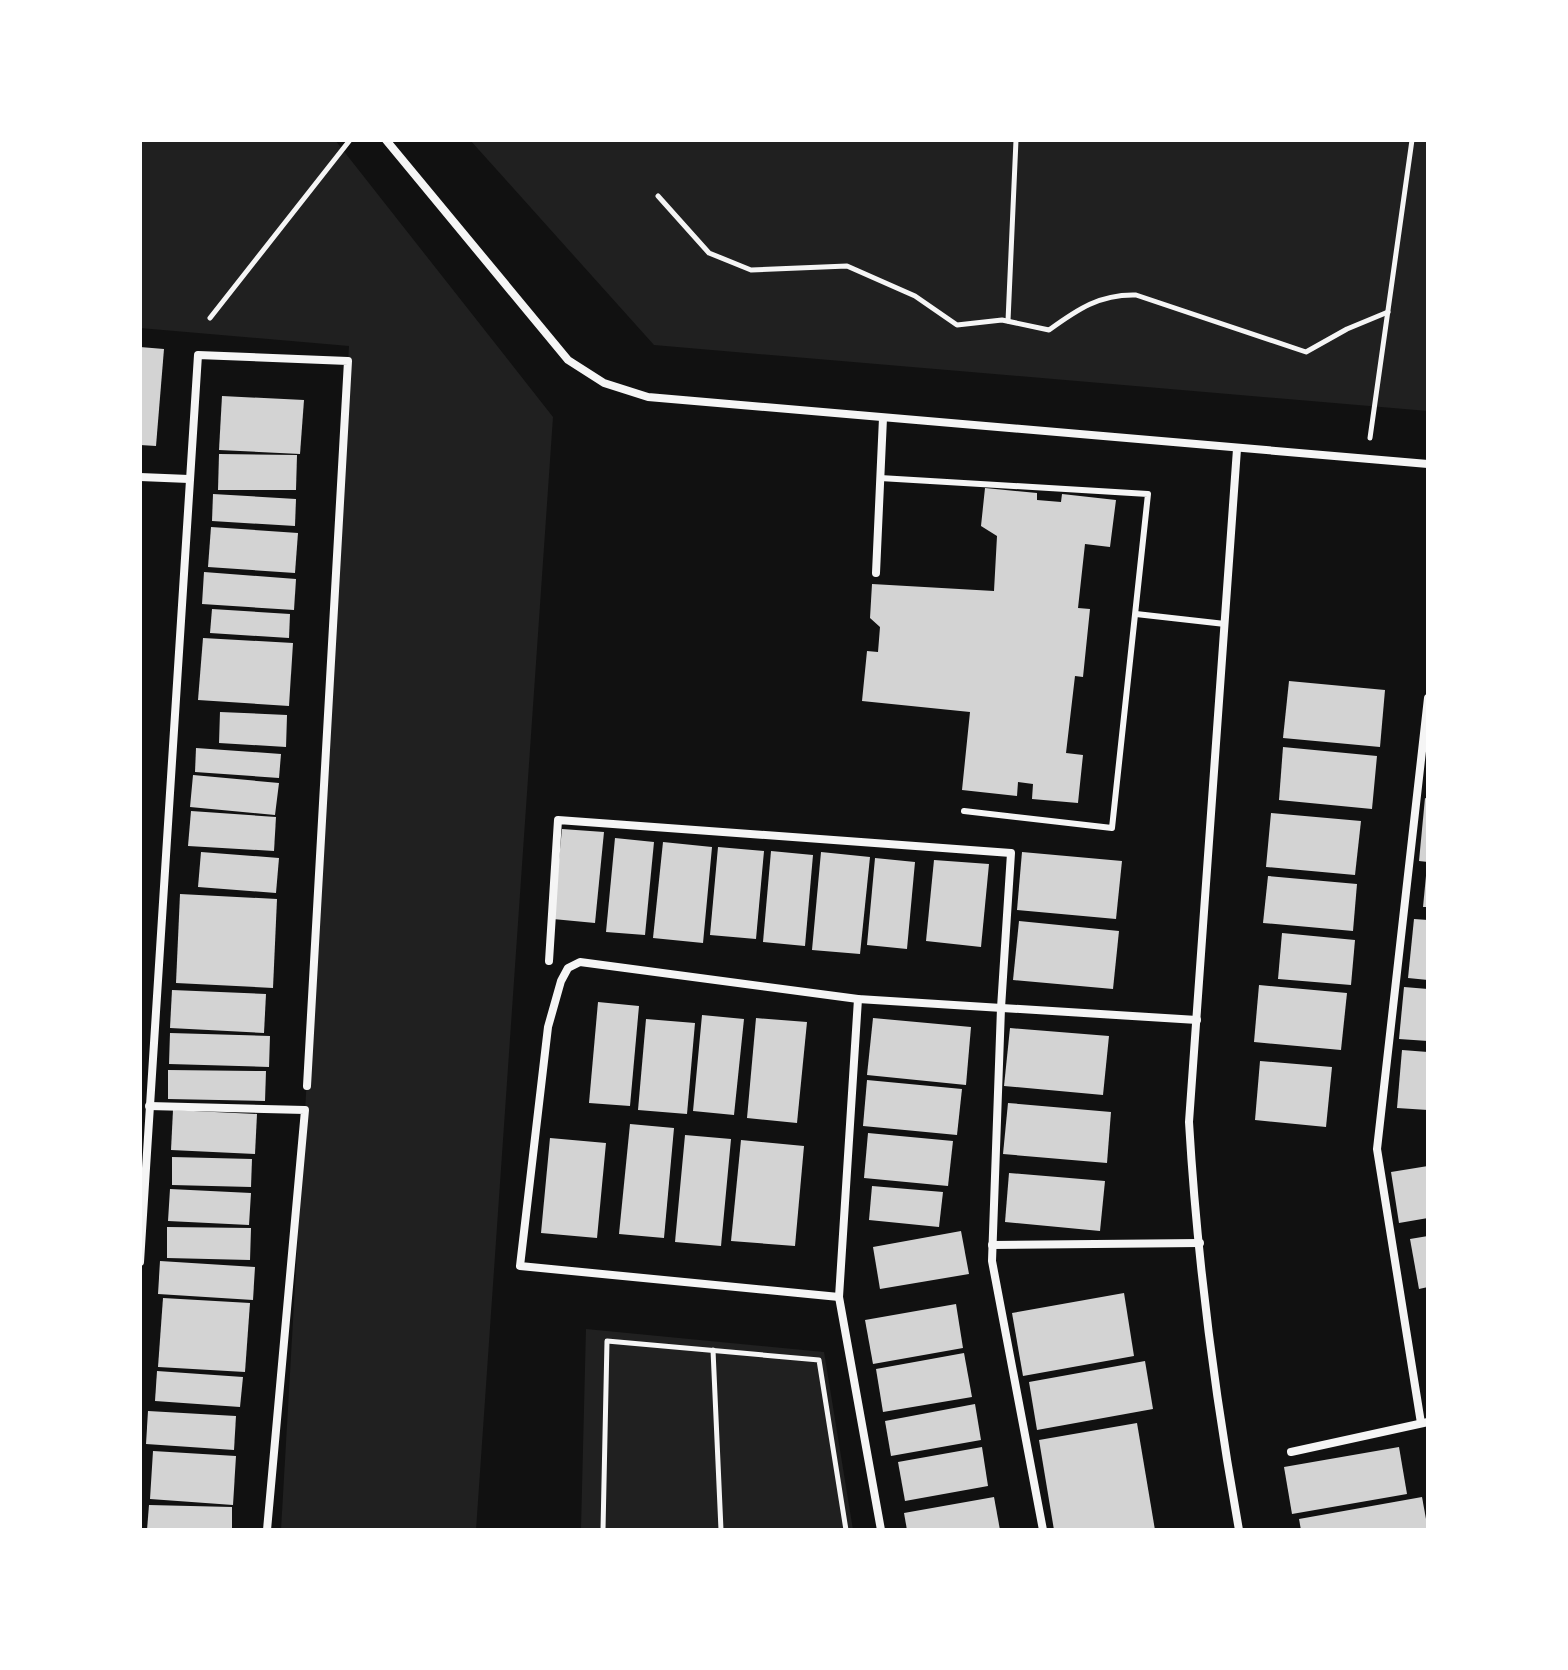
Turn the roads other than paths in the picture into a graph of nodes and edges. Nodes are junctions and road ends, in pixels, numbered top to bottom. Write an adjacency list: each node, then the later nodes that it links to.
1 (386, 140): 2 (street)
2 (883, 418): 3 (street); 6 (street)
3 (1237, 449): 4 (street); 10 (street)
4 (1428, 464)
5 (140, 477): 7 (street)
6 (880, 478): 8 (street); 9 (lane)
7 (189, 479): 17 (street); 18 (street)
8 (876, 573)
9 (1136, 614): 10 (lane); 12 (lane)
10 (1225, 624): 16 (street)
11 (1428, 698): 23 (street)
12 (964, 811)
13 (549, 961): 15 (street)
14 (858, 999): 15 (street); 22 (street); 22 (street)
15 (1001, 1008): 16 (street); 20 (street)
16 (1197, 1020): 19 (street)
17 (307, 1086)
18 (146, 1112): 21 (street); 25 (street)
19 (1200, 1243): 20 (street); 28 (street)
20 (992, 1245): 27 (street)
21 (140, 1262)
22 (839, 1297): 26 (street)
23 (1424, 1422): 24 (street)
24 (1291, 1452)
25 (267, 1530)
26 (881, 1530)
27 (1043, 1530)
28 (1239, 1530)

